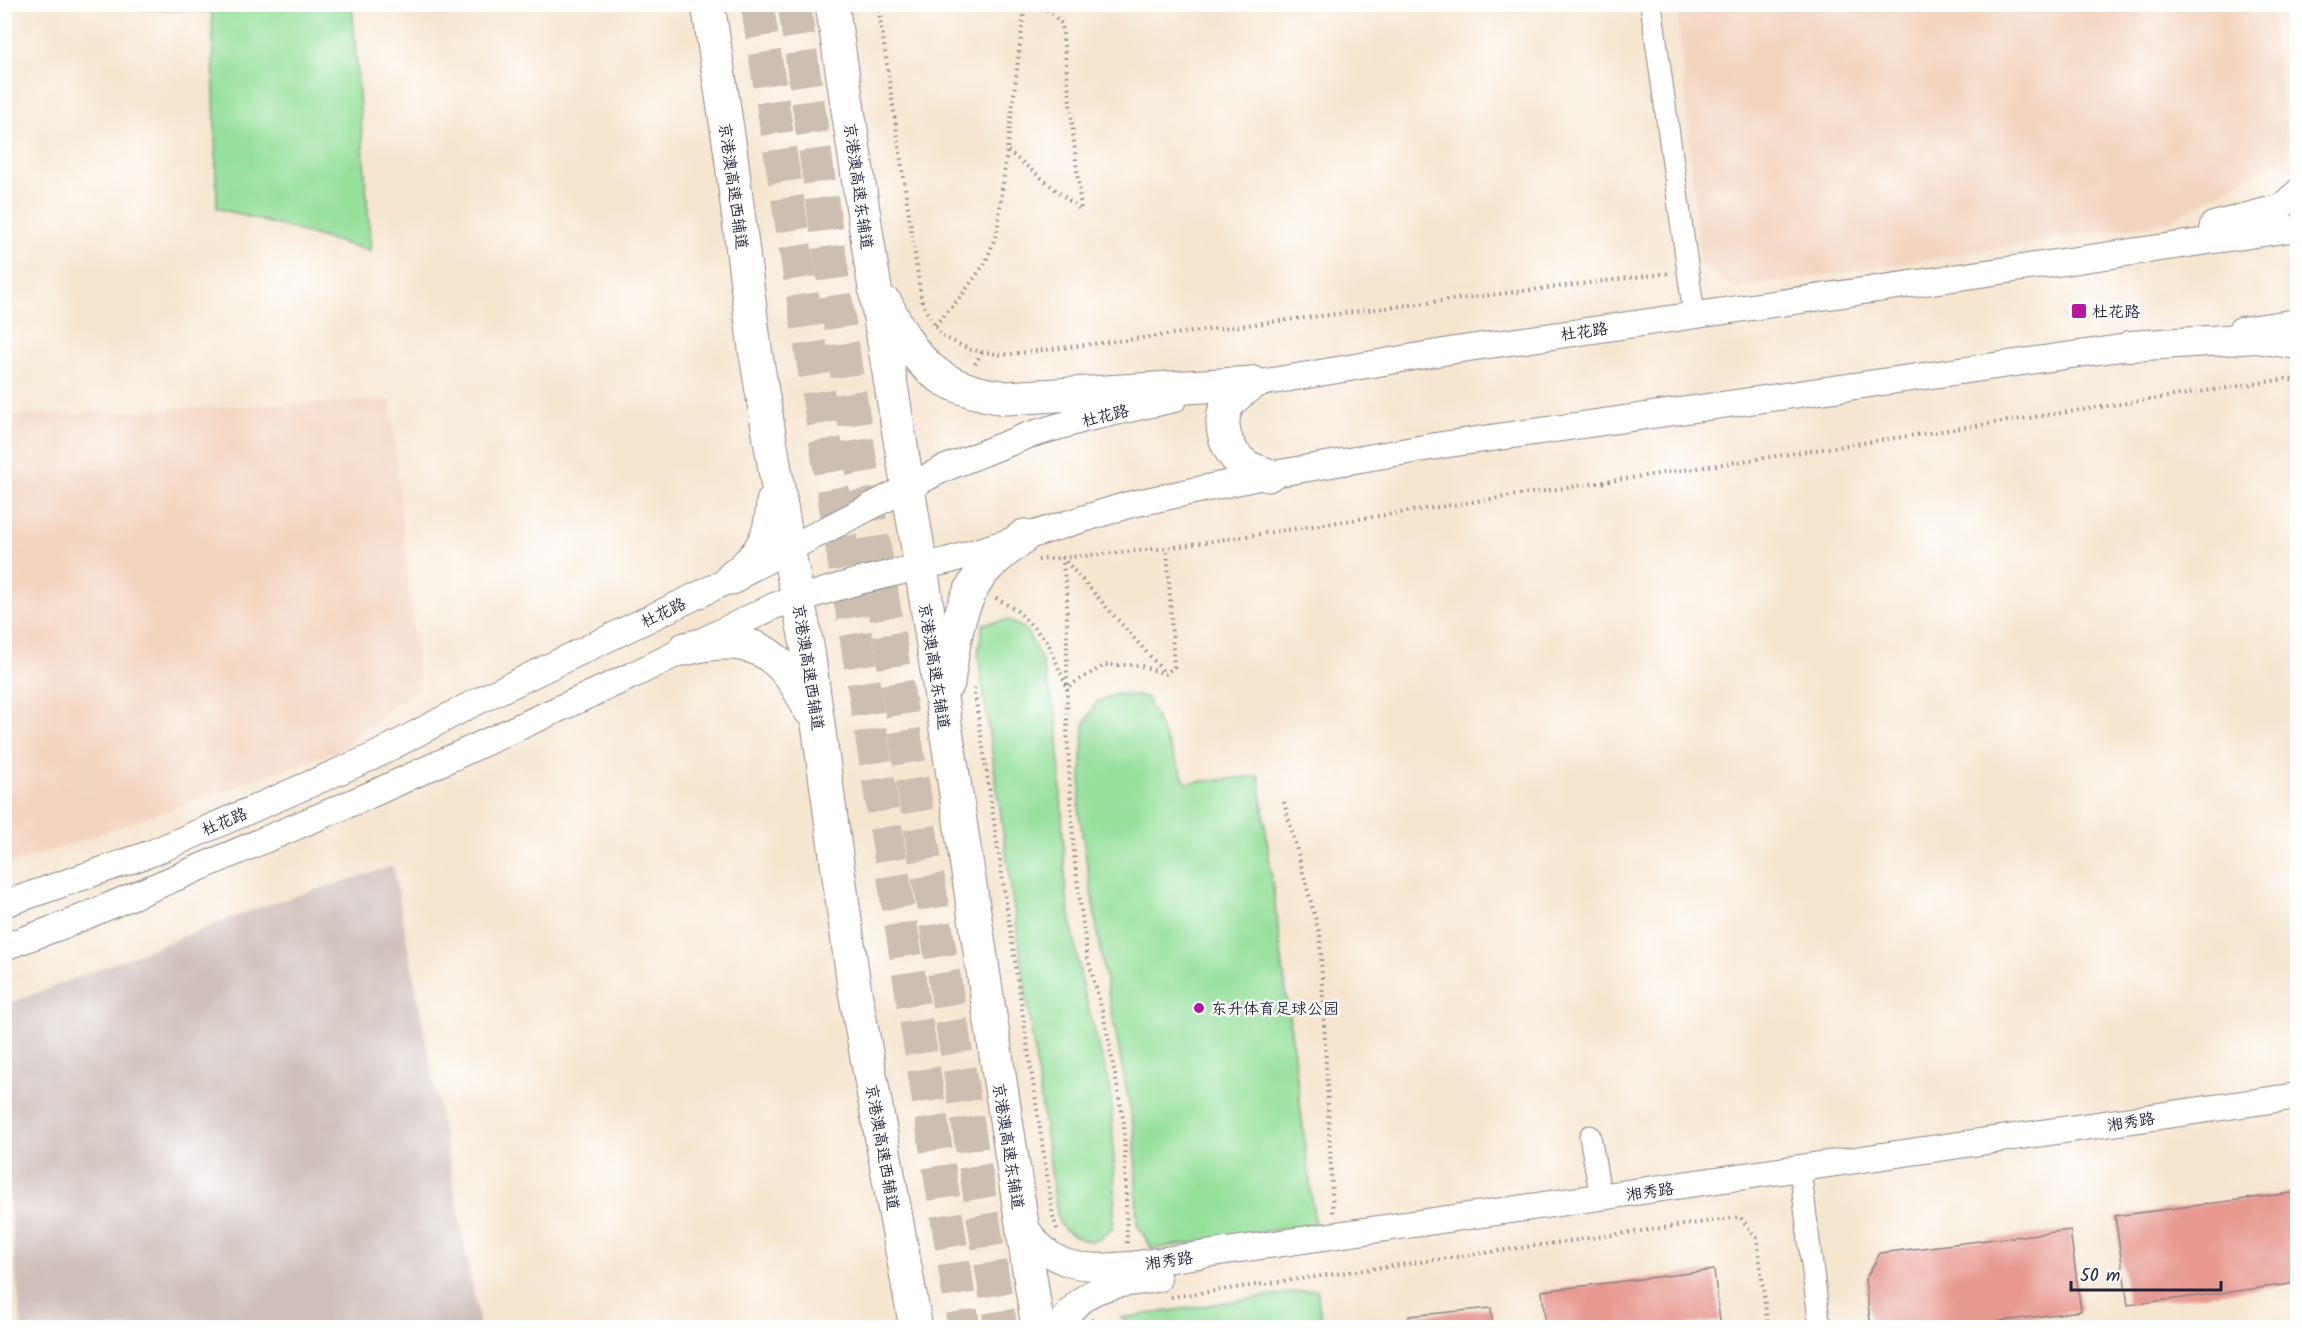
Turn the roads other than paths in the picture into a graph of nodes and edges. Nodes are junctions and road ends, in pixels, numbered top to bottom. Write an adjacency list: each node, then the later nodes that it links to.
1 (708, 4): 13 (main road, 京港澳高速西辅道)
2 (832, 4): 7 (main road, 京港澳高速东辅道)
3 (1651, 4): 8 (street)
4 (2298, 192): 6 (street)
5 (2298, 228): 6 (street, 杜花路)
6 (2098, 256): 8 (street, 杜花路)
7 (872, 270): 12 (main road); 15 (main road, 京港澳高速东辅道)
8 (1694, 315): 12 (street, 杜花路)
9 (2298, 322): 11 (street, 杜花路)
10 (2298, 344): 11 (main road)
11 (2130, 346): 14 (street, 杜花路)
12 (1253, 383): 14 (main road); 15 (street, 杜花路)
13 (773, 455): 16 (main road, 京港澳高速西辅道); 19 (main road)
14 (1268, 475): 17 (street, 杜花路)
15 (907, 487): 16 (street, 杜花路); 18 (main road, 京港澳高速东辅道)
16 (788, 548): 19 (street, 杜花路); 20 (main road, 京港澳高速西辅道)
17 (1027, 550): 18 (street, 杜花路); 22 (main road)
18 (921, 567): 20 (street, 杜花路); 22 (main road, 京港澳高速东辅道)
19 (732, 578): 24 (street, 杜花路)
20 (798, 598): 21 (street, 杜花路); 23 (main road, 京港澳高速西辅道)
21 (685, 649): 23 (main road); 25 (street, 杜花路)
22 (944, 724): 31 (main road, 京港澳高速东辅道)
23 (819, 734): 33 (main road, 京港澳高速西辅道)
24 (4, 904)
25 (4, 946)
26 (2298, 1096): 29 (street, 湘秀路)
27 (2298, 1113): 29 (street, 湘秀路)
28 (1590, 1136): 30 (street)
29 (1801, 1177): 30 (street, 湘秀路); 32 (street, 湘秀路); 35 (street)
30 (1601, 1198): 31 (street, 湘秀路)
31 (1020, 1219): 34 (main road, 京港澳高速东辅道)
32 (1070, 1326)
33 (916, 1328)
34 (1038, 1328)
35 (1820, 1328)

